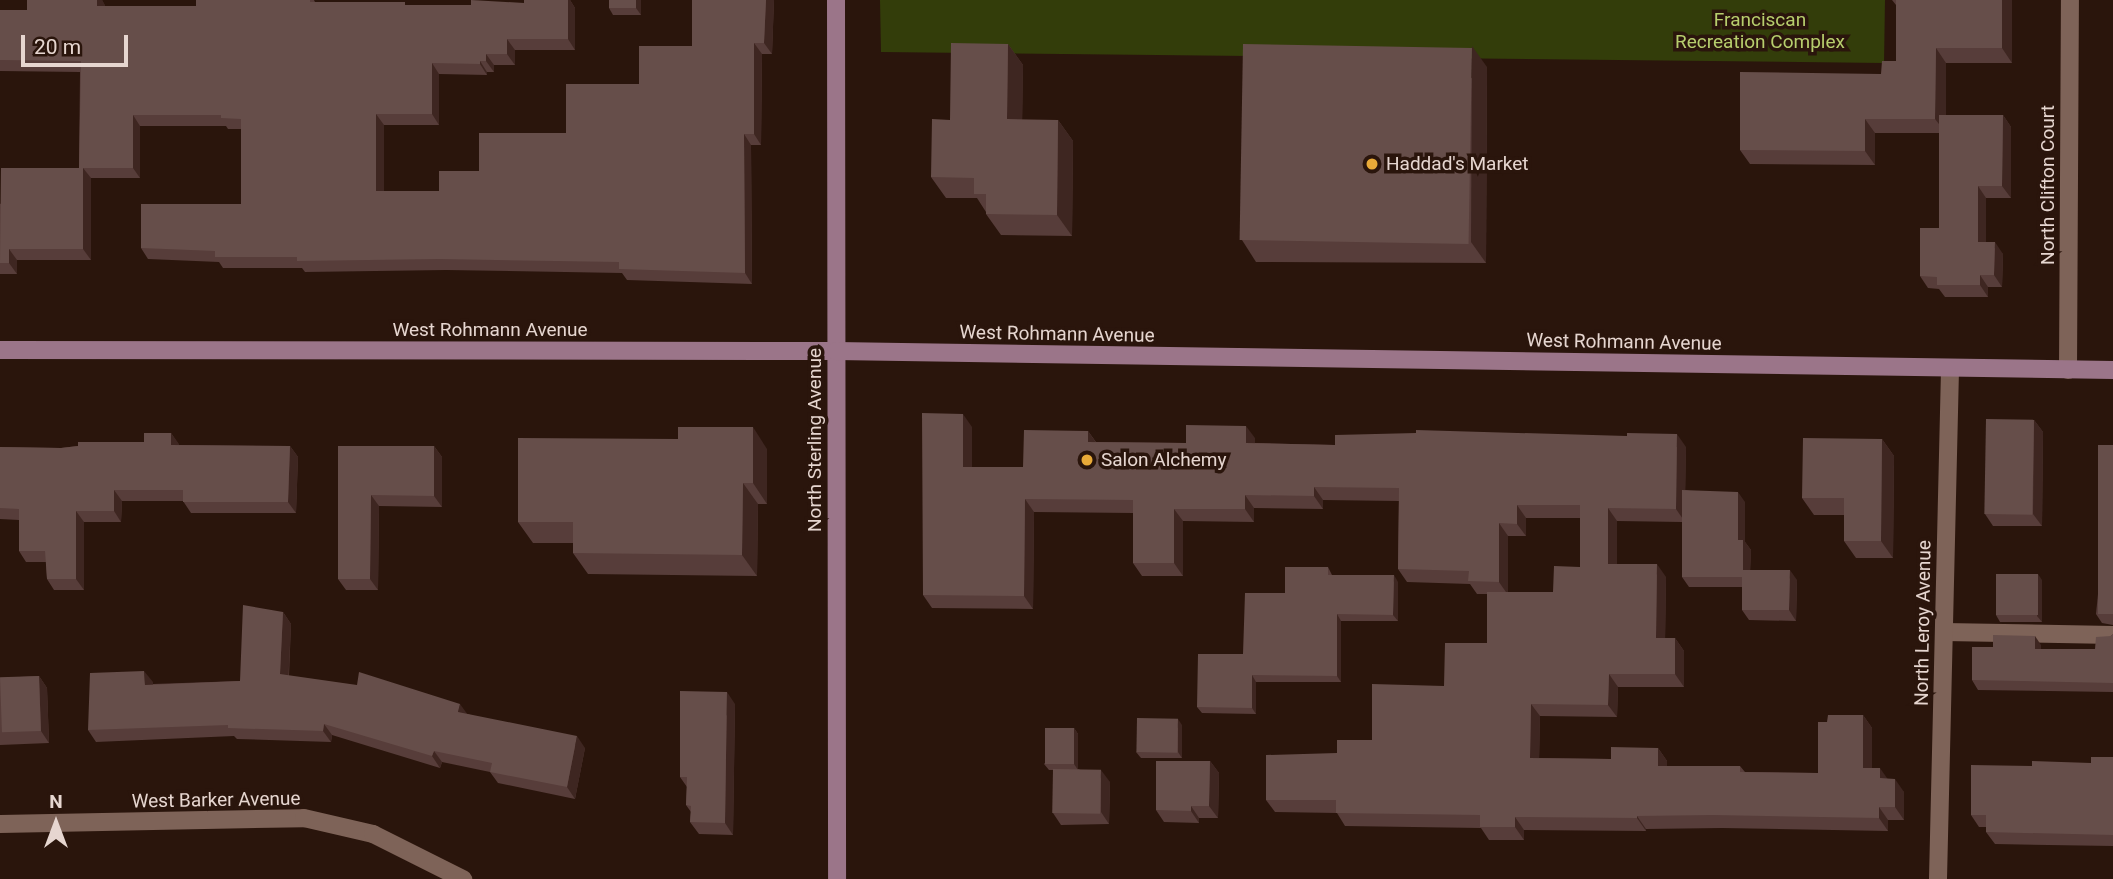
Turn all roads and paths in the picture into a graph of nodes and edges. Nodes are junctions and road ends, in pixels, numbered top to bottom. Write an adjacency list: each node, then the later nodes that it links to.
1 (836, 0): 4 (street, North Sterling Avenue)
2 (2070, 0): 6 (street, North Clifton Court)
3 (0, 350): 4 (street, West Rohmann Avenue)
4 (836, 351): 5 (street, West Rohmann Avenue); 12 (street, North Sterling Avenue)
5 (1950, 368): 6 (street, West Rohmann Avenue); 8 (street, North Leroy Avenue)
6 (2067, 370): 7 (street, West Rohmann Avenue)
7 (2113, 370)
8 (1944, 632): 9 (street); 13 (street, North Leroy Avenue)
9 (2113, 635)
10 (0, 824): 11 (street, West Barker Avenue)
11 (463, 879)
12 (837, 879)
13 (1938, 879)

